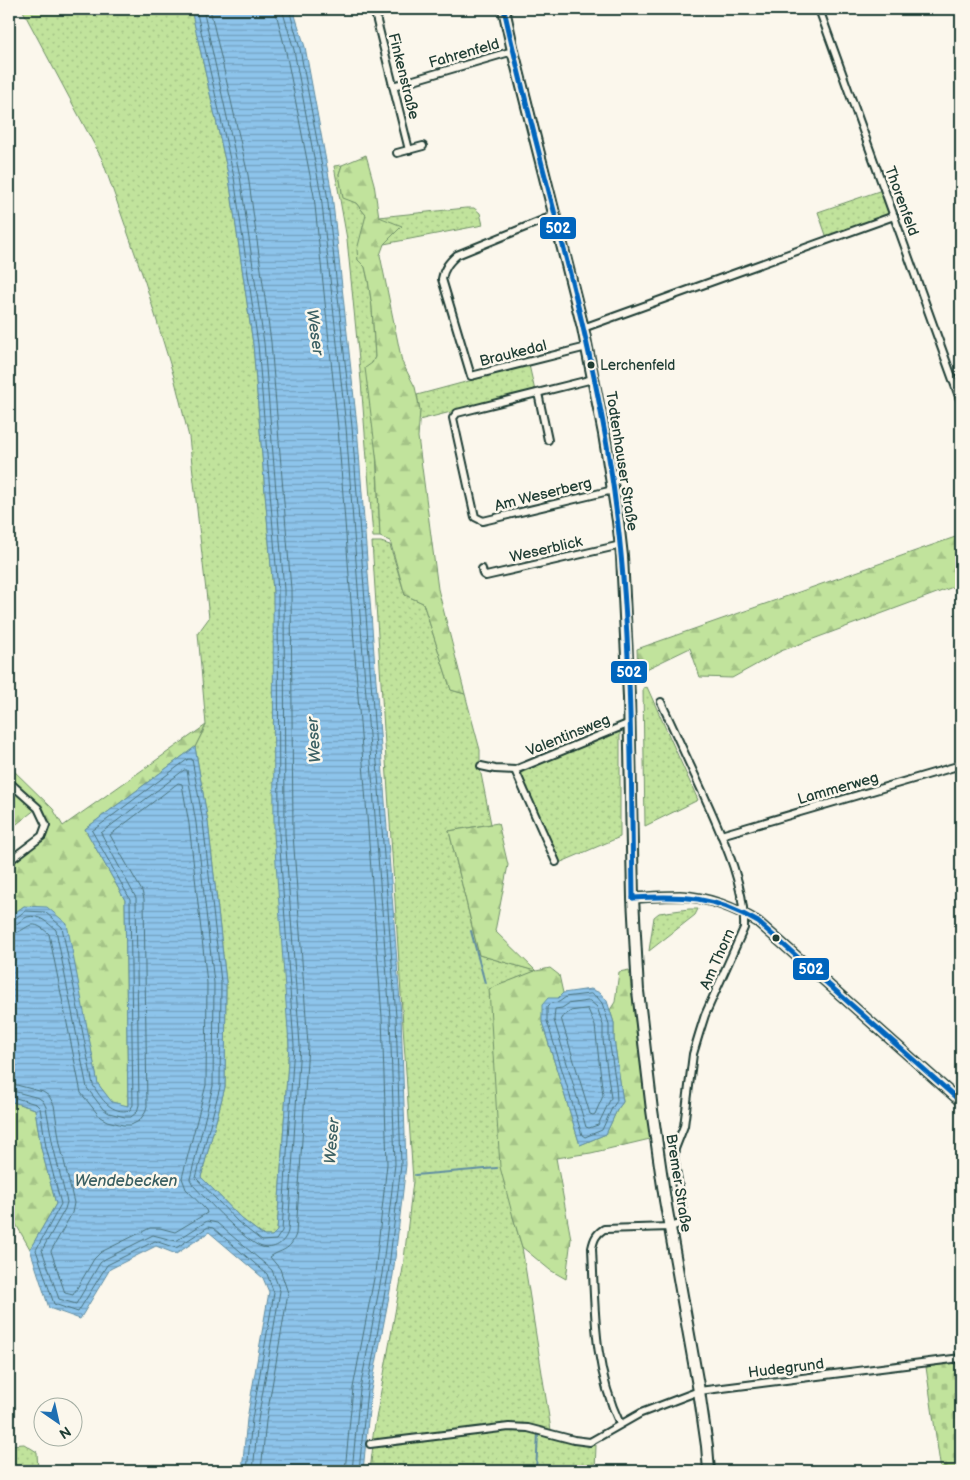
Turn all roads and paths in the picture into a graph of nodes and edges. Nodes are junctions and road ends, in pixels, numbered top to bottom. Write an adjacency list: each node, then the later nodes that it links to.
1 (374, 9): 5 (street, Finkenstraße)
2 (504, 9): 4 (main road, Todtenhauser Straße)
3 (819, 9): 10 (street, Thorenfeld)
4 (513, 52): 5 (street, Fahrenfeld); 9 (main road, Todtenhauser Straße)
5 (393, 86): 7 (street, Finkenstraße)
6 (423, 146): 7 (street)
7 (410, 150): 8 (street)
8 (397, 152)
9 (555, 215): 11 (main road, Todtenhauser Straße); 12 (street, Braukedal)
10 (894, 216): 11 (street); 15 (street, Thorenfeld)
11 (583, 328): 12 (main road, Todtenhauser Straße)
12 (587, 347): 13 (main road, Todtenhauser Straße)
13 (594, 379): 14 (street); 17 (main road, Todtenhauser Straße)
14 (538, 393): 16 (street); 17 (street, Am Weserberg)
15 (961, 402)
16 (548, 440)
17 (613, 490): 18 (main road, Todtenhauser Straße)
18 (621, 545): 19 (street, Weserblick); 21 (main road, Todtenhauser Straße)
19 (482, 568)
20 (662, 702): 26 (street, Am Thorn)
21 (630, 723): 24 (street, Valentinsweg); 29 (main road, Todtenhauser Straße)
22 (961, 765): 26 (street, Lammerweg)
23 (481, 766): 24 (street, Valentinsweg)
24 (515, 770): 28 (street, Valentinsweg)
25 (9, 782): 27 (street)
26 (721, 835): 30 (street, Am Thorn)
27 (9, 861)
28 (556, 862)
29 (633, 898): 30 (street); 32 (main road, Bremer Straße)
30 (745, 914): 31 (street); 32 (street, Am Thorn)
31 (961, 1102)
32 (671, 1227): 34 (main road, Bremer Straße); 35 (street)
33 (961, 1358): 34 (street, Hudegrund)
34 (699, 1391): 35 (street, Hudegrund); 37 (main road, Bremer Straße)
35 (620, 1424): 36 (street, Hudegrund)
36 (370, 1444)
37 (709, 1471)

